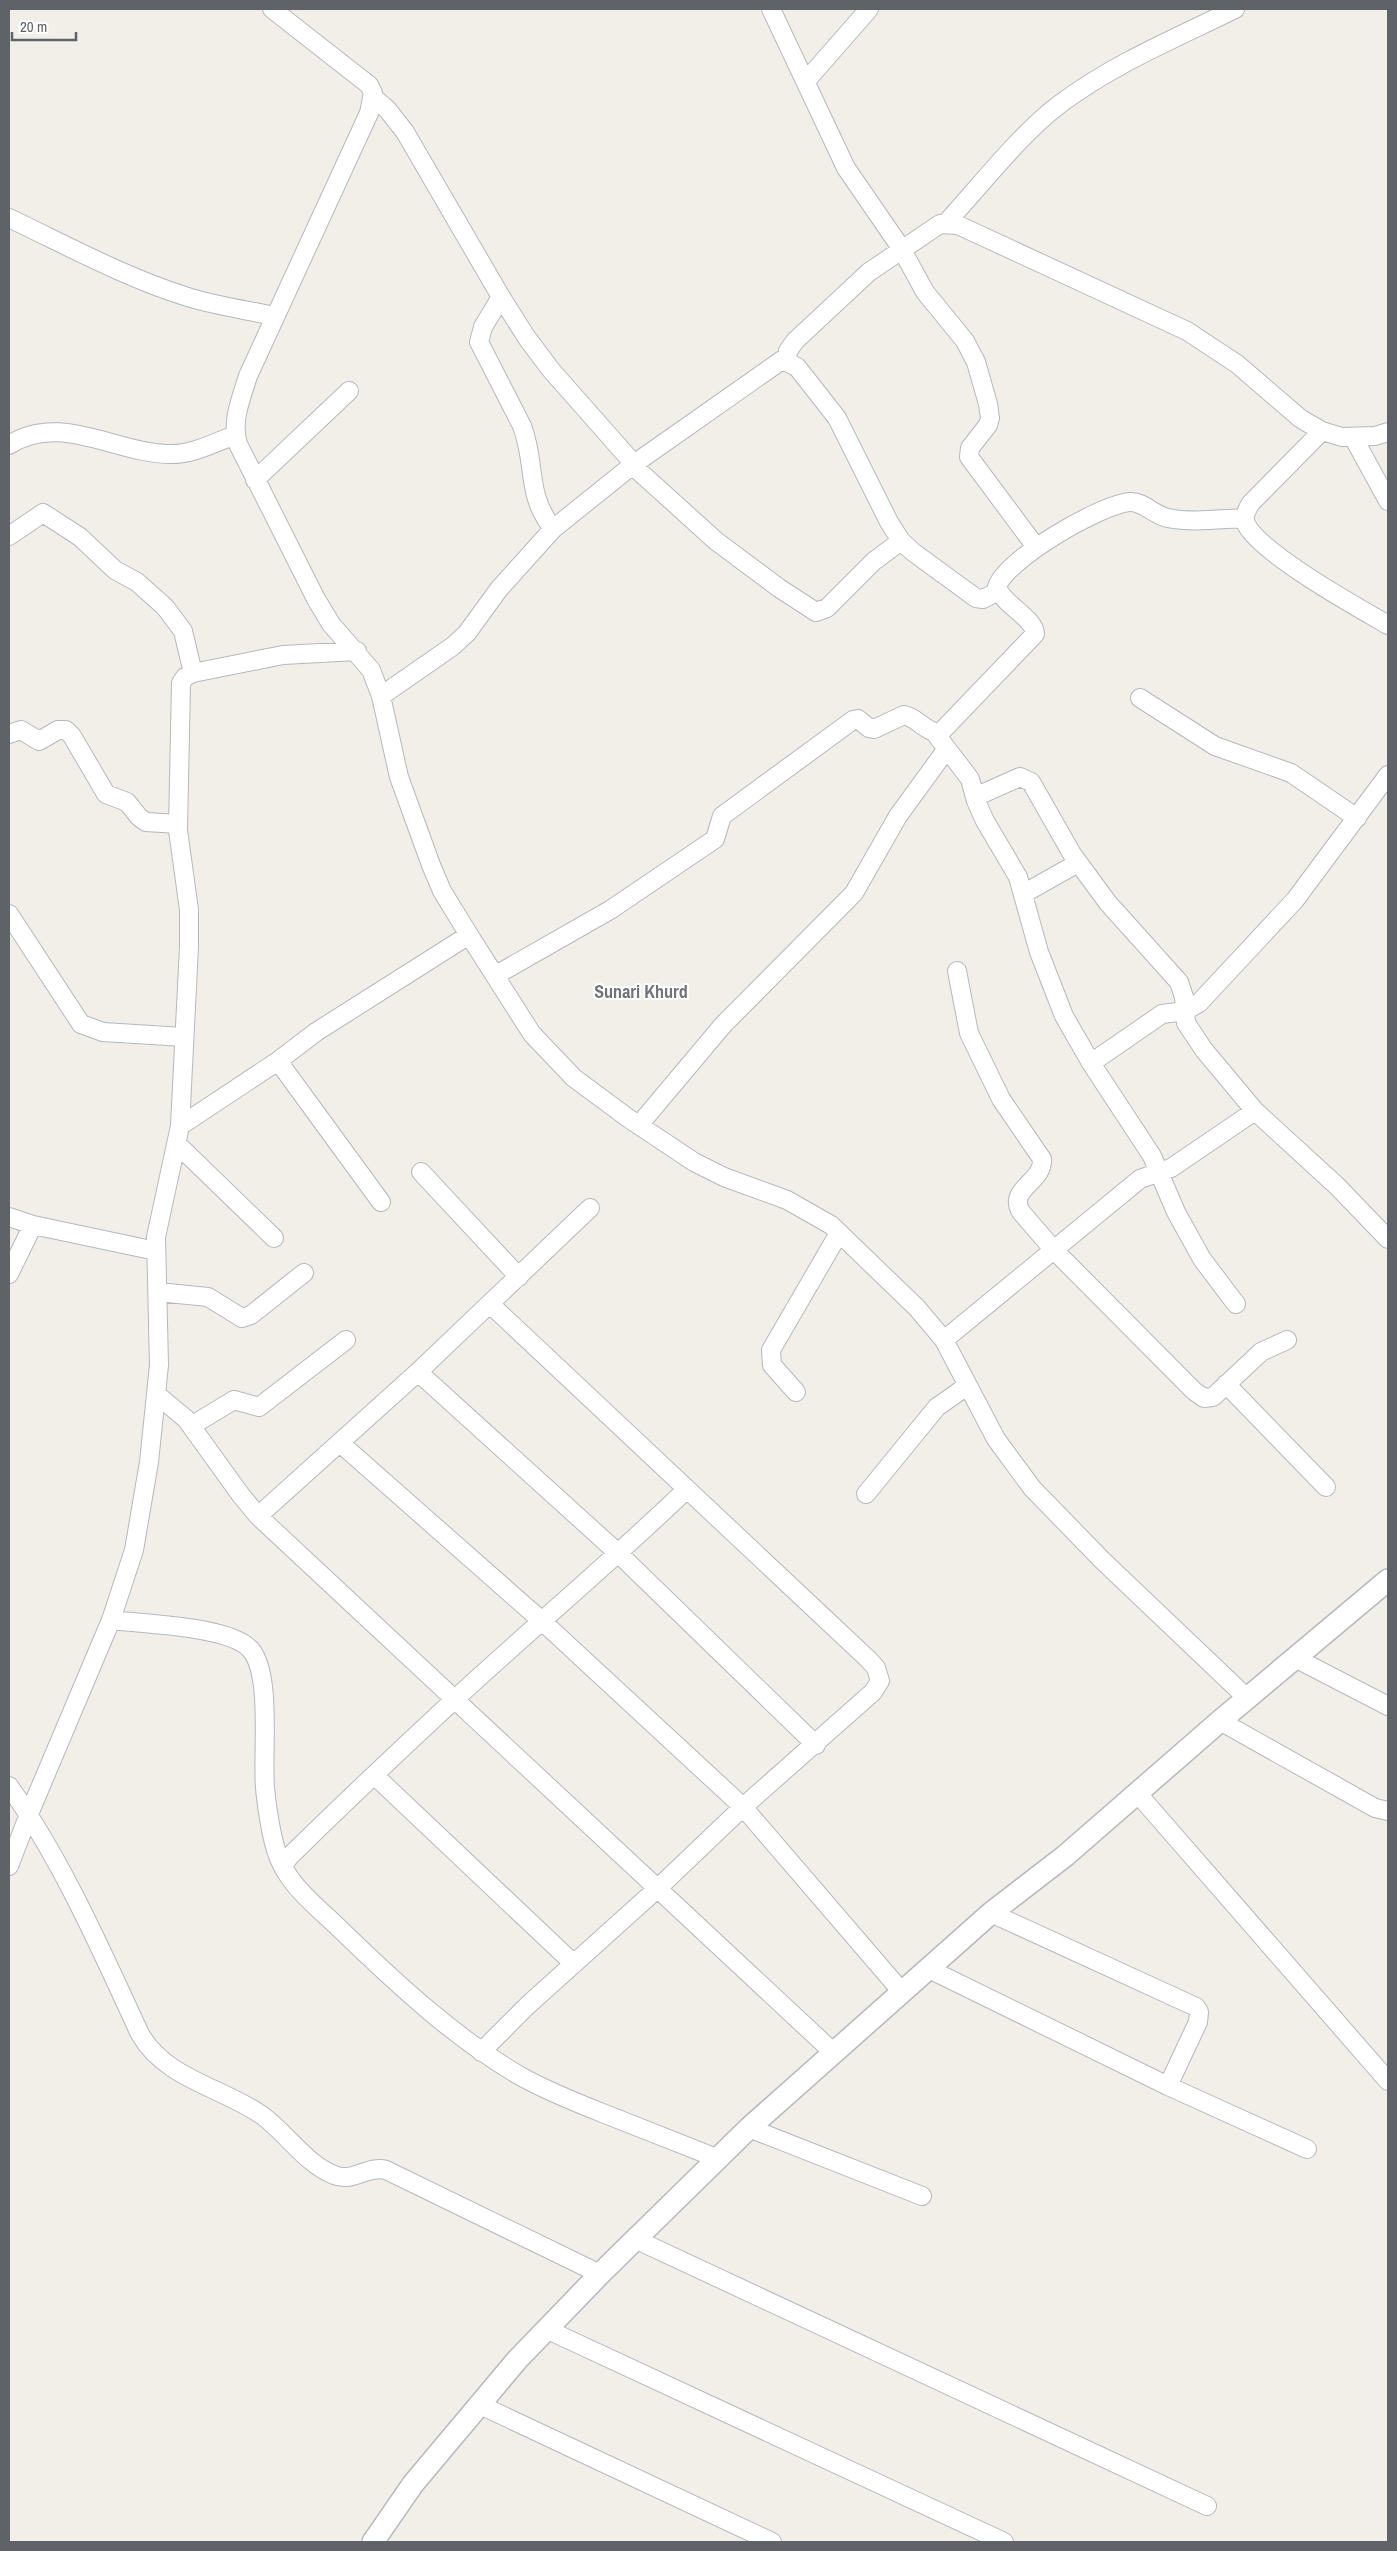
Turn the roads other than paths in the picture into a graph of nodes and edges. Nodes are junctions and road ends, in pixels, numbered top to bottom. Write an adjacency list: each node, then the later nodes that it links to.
1 (272, 9): 5 (street)
2 (771, 9): 6 (street)
3 (869, 9): 6 (street)
4 (1235, 9): 9 (street)
5 (288, 14): 7 (street)
6 (806, 81): 10 (street)
7 (373, 97): 11 (street); 12 (street)
8 (9, 218): 12 (street)
9 (946, 222): 10 (street); 15 (street)
10 (901, 248): 13 (street); 27 (street)
11 (501, 297): 20 (street); 24 (street)
12 (274, 316): 17 (street)
13 (787, 361): 20 (street); 26 (street)
14 (349, 392): 21 (street)
15 (1322, 431): 18 (street); 23 (street)
16 (1388, 432): 18 (street)
17 (235, 435): 19 (street); 21 (street)
18 (1353, 437): 22 (street)
19 (9, 445)
20 (633, 465): 24 (street); 26 (street)
21 (255, 480): 30 (street)
22 (1388, 501)
23 (1245, 518): 27 (street); 29 (street)
24 (554, 529): 32 (street)
25 (9, 536): 31 (street)
26 (901, 541): 28 (street)
27 (1036, 547): 28 (street)
28 (998, 591): 34 (street)
29 (1388, 625)
30 (357, 651): 31 (street); 32 (street)
31 (194, 673): 40 (street)
32 (381, 696): 44 (street)
33 (1140, 698): 39 (street)
34 (935, 733): 36 (street); 47 (street)
35 (9, 734): 40 (street)
36 (946, 750): 38 (street); 54 (street)
37 (1388, 775): 39 (street)
38 (975, 797): 41 (street); 42 (street)
39 (1357, 818): 48 (street)
40 (178, 824): 49 (street)
41 (1078, 862): 42 (street); 48 (street)
42 (1023, 894): 51 (street)
43 (9, 914): 45 (street)
44 (469, 935): 47 (street); 50 (street)
45 (15, 936): 49 (street)
46 (956, 971): 65 (street)
47 (496, 974): 54 (street)
48 (1184, 1011): 51 (street); 52 (street)
49 (184, 1037): 53 (street)
50 (278, 1061): 53 (street); 58 (street)
51 (1091, 1063): 57 (street)
52 (1255, 1111): 57 (street); 64 (street)
53 (180, 1126): 55 (street)
54 (639, 1126): 62 (street)
55 (177, 1144): 63 (street); 66 (street)
56 (421, 1172): 69 (street)
57 (1160, 1172): 65 (street); 72 (street)
58 (381, 1202)
59 (590, 1208): 69 (street)
60 (9, 1217): 61 (street)
61 (33, 1225): 66 (street); 68 (street)
62 (839, 1232): 74 (street); 79 (street)
63 (274, 1238)
64 (1388, 1239)
65 (1053, 1249): 74 (street); 77 (street)
66 (156, 1250): 70 (street)
67 (304, 1273): 70 (street)
68 (9, 1274)
69 (518, 1277): 71 (street)
70 (158, 1292): 80 (street)
71 (490, 1304): 76 (street); 84 (street)
72 (1236, 1304)
73 (346, 1340): 81 (street)
74 (944, 1340): 78 (street)
75 (1287, 1340): 77 (street)
76 (418, 1372): 82 (street); 87 (street)
77 (1226, 1384): 83 (street)
78 (967, 1386): 85 (street); 92 (street)
79 (796, 1392)
80 (156, 1394): 81 (street); 89 (street)
81 (191, 1426): 86 (street)
82 (340, 1443): 86 (street); 90 (street)
83 (1326, 1487)
84 (688, 1489): 87 (street); 96 (street)
85 (866, 1494)
86 (258, 1516): 93 (street)
87 (619, 1554): 90 (street); 96 (street)
88 (1388, 1580): 91 (street)
89 (111, 1620): 102 (street); 104 (street)
90 (543, 1622): 93 (street); 100 (street)
91 (1295, 1658): 92 (street); 94 (street)
92 (1247, 1698): 95 (street)
93 (456, 1699): 97 (street); 105 (street)
94 (1388, 1706)
95 (1220, 1721): 99 (street); 101 (street)
96 (816, 1745): 100 (street)
97 (374, 1775): 104 (street); 107 (street)
98 (9, 1786): 102 (street)
99 (1138, 1794): 106 (street); 112 (street)
100 (742, 1807): 105 (street); 109 (street)
101 (1388, 1811)
102 (28, 1814): 103 (street); 119 (street)
103 (9, 1866)
104 (283, 1866): 110 (street)
105 (658, 1888): 107 (street); 111 (street)
106 (991, 1913): 108 (street); 113 (street)
107 (574, 1964): 110 (street)
108 (929, 1969): 109 (street); 113 (street)
109 (902, 1992): 111 (street)
110 (481, 2052): 116 (street)
111 (834, 2053): 114 (street)
112 (1388, 2081)
113 (1168, 2086): 115 (street)
114 (750, 2128): 116 (street); 117 (street)
115 (1307, 2149)
116 (719, 2159): 118 (street)
117 (922, 2196)
118 (637, 2240): 119 (street); 122 (street)
119 (600, 2274): 120 (street)
120 (546, 2329): 121 (street); 125 (street)
121 (478, 2404): 123 (street); 124 (street)
122 (1207, 2506)
123 (372, 2542)
124 (772, 2542)
125 (1004, 2542)

